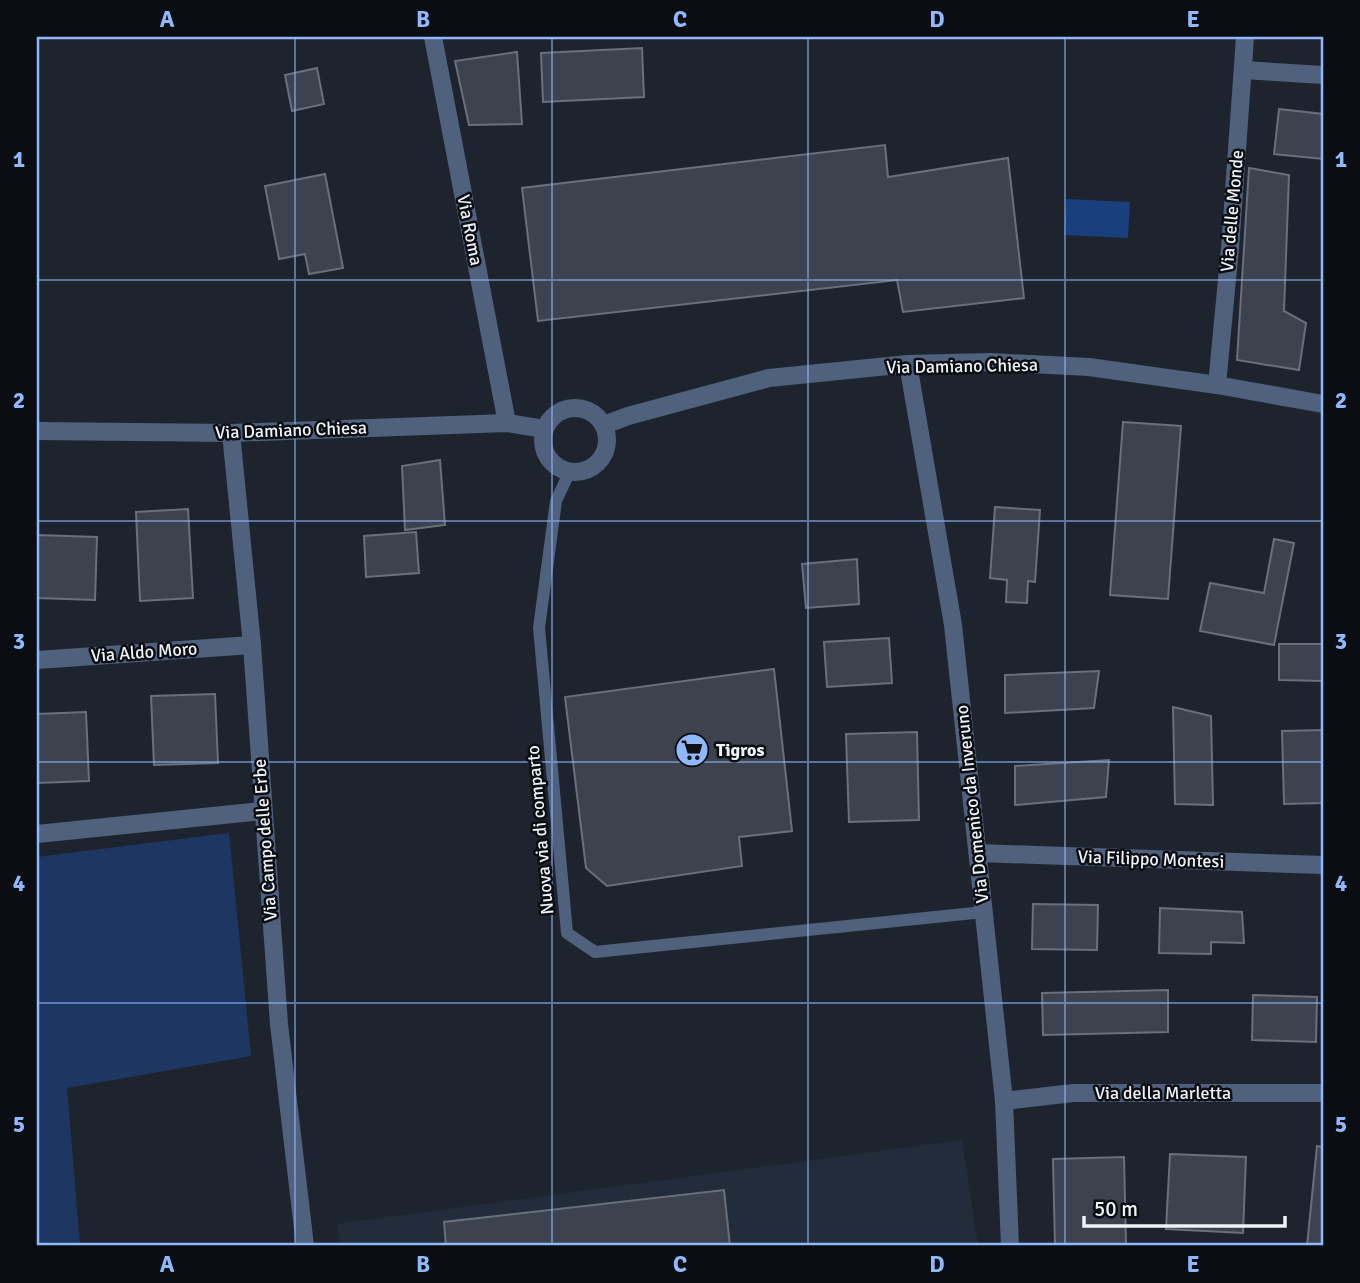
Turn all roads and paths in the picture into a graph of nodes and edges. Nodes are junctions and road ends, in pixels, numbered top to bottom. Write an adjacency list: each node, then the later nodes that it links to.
1 (433, 37): 8 (street, Via Roma)
2 (1245, 37): 3 (street, Via delle Monde)
3 (1243, 70): 4 (street); 6 (street, Via delle Monde)
4 (1323, 75)
5 (908, 364): 6 (street, Via Damiano Chiesa); 9 (street, Via Damiano Chiesa); 18 (street, Via Domenico da Inveruno)
6 (1217, 385): 7 (street, Via Damiano Chiesa)
7 (1323, 404)
8 (507, 423): 10 (street, Via Damiano Chiesa); 12 (street, Via Damiano Chiesa)
9 (604, 425): 10 (street); 13 (street)
10 (544, 429): 13 (street)
11 (37, 431): 12 (street, Via Damiano Chiesa)
12 (231, 433): 14 (street, Via Campo delle Erbe)
13 (569, 471): 20 (lane, Nuova via di comparto)
14 (252, 645): 15 (street, Via Aldo Moro); 16 (street, Via Campo delle Erbe)
15 (37, 660)
16 (262, 811): 17 (street); 23 (street, Via Campo delle Erbe)
17 (37, 834)
18 (978, 853): 19 (street, Via Filippo Montesi); 20 (street, Via Domenico da Inveruno)
19 (1323, 865)
20 (984, 912): 22 (street, Via Domenico da Inveruno)
21 (1323, 1093): 22 (street, Via della Marletta)
22 (1004, 1101): 24 (street, Via Domenico da Inveruno)
23 (304, 1246)
24 (1010, 1246)

